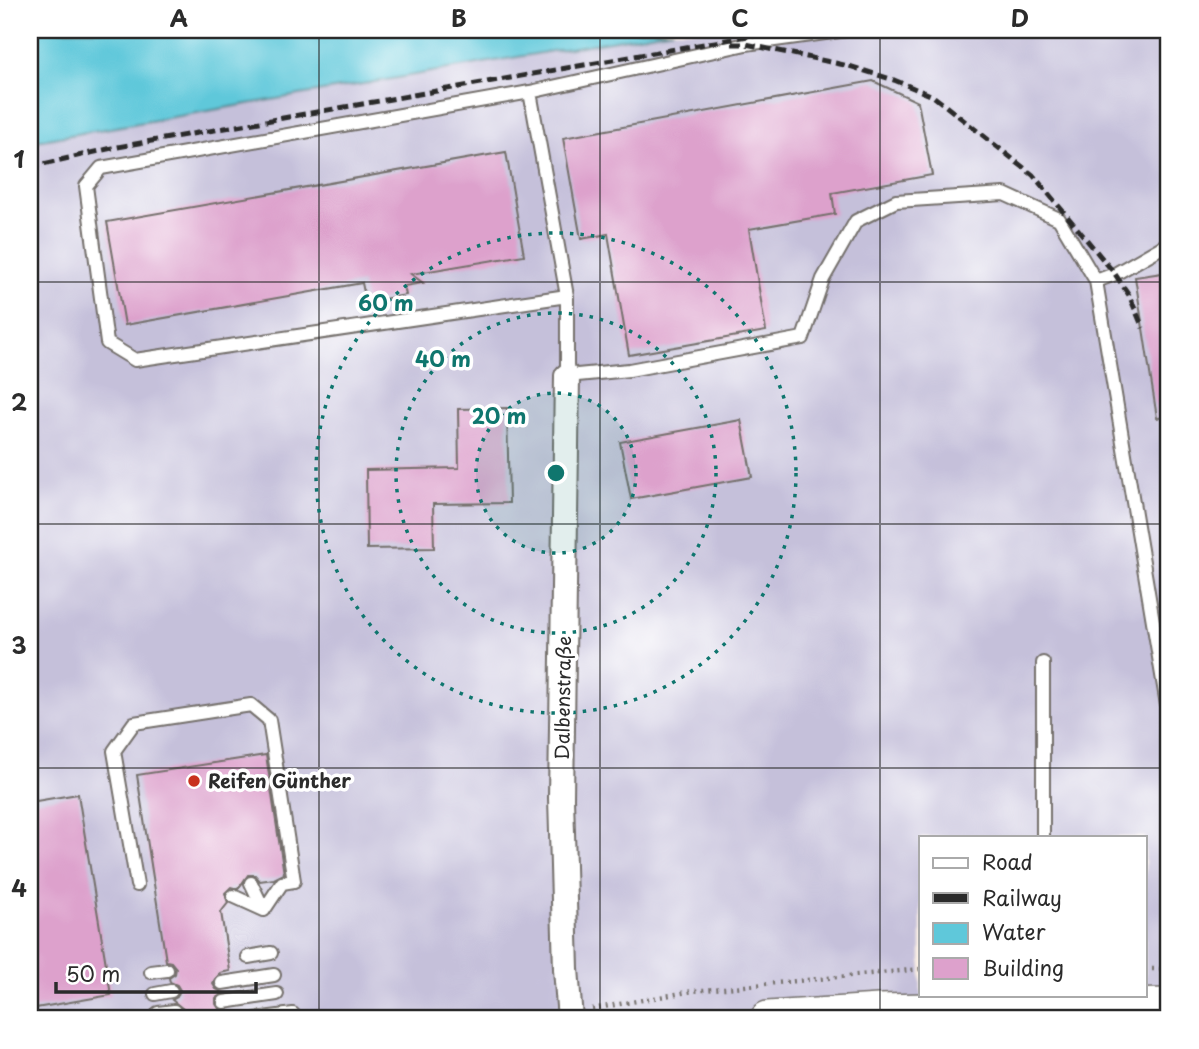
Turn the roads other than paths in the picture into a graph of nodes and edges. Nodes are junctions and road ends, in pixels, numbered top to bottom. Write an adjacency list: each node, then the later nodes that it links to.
1 (847, 30): 2 (lane)
2 (530, 92): 5 (lane); 5 (lane)
3 (1169, 243): 4 (lane)
4 (1096, 281): 6 (lane); 8 (lane)
5 (567, 296): 6 (lane)
6 (567, 376): 30 (street, Dalbenstraße)
7 (1043, 663): 9 (lane)
8 (1169, 717)
9 (1043, 836)
10 (272, 880): 14 (lane)
11 (251, 883): 14 (lane)
12 (137, 885): 14 (lane)
13 (233, 896): 14 (lane)
14 (264, 910)
15 (271, 953): 16 (lane)
16 (248, 957)
17 (167, 970): 18 (lane)
18 (151, 972)
19 (274, 975): 20 (lane)
20 (222, 983)
21 (171, 991): 22 (lane)
22 (155, 994)
23 (277, 994): 24 (lane)
24 (225, 1002)
25 (1043, 1002): 26 (main road); 32 (main road)
26 (1169, 1006)
27 (174, 1010): 28 (lane)
28 (158, 1013)
29 (292, 1014): 31 (lane)
30 (570, 1016)
31 (256, 1019)
32 (768, 1019)

